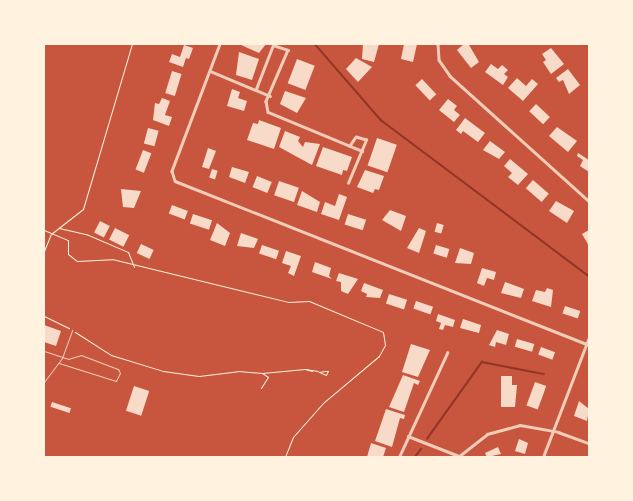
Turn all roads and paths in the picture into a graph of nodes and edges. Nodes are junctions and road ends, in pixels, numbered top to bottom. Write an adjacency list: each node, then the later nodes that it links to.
1 (132, 44): 11 (path)
2 (220, 44): 4 (street)
3 (438, 44): 10 (street)
4 (210, 71): 5 (street); 19 (street)
5 (256, 89): 6 (street); 6 (street)
6 (270, 96): 7 (street)
7 (350, 146): 8 (street); 8 (street)
8 (362, 151): 9 (street)
9 (348, 183)
10 (589, 201)
11 (59, 228): 13 (path); 15 (path)
12 (44, 230): 13 (path)
13 (51, 234): 14 (path); 15 (path)
14 (44, 251)
15 (134, 267): 33 (path)
16 (44, 316): 17 (path)
17 (72, 330): 23 (lane); 26 (path)
18 (589, 337): 19 (street)
19 (585, 344): 20 (street); 29 (street)
20 (589, 345)
21 (44, 351): 23 (lane)
22 (447, 353): 30 (street)
23 (62, 358): 24 (lane); 24 (lane)
24 (59, 363): 27 (lane)
25 (319, 372): 26 (path)
26 (262, 374): 28 (path)
27 (44, 382)
28 (261, 388)
29 (553, 431): 31 (street); 32 (street); 35 (street)
30 (408, 436): 32 (street); 34 (street)
31 (589, 443)
32 (458, 456)
33 (285, 457)
34 (399, 457)
35 (543, 457)

